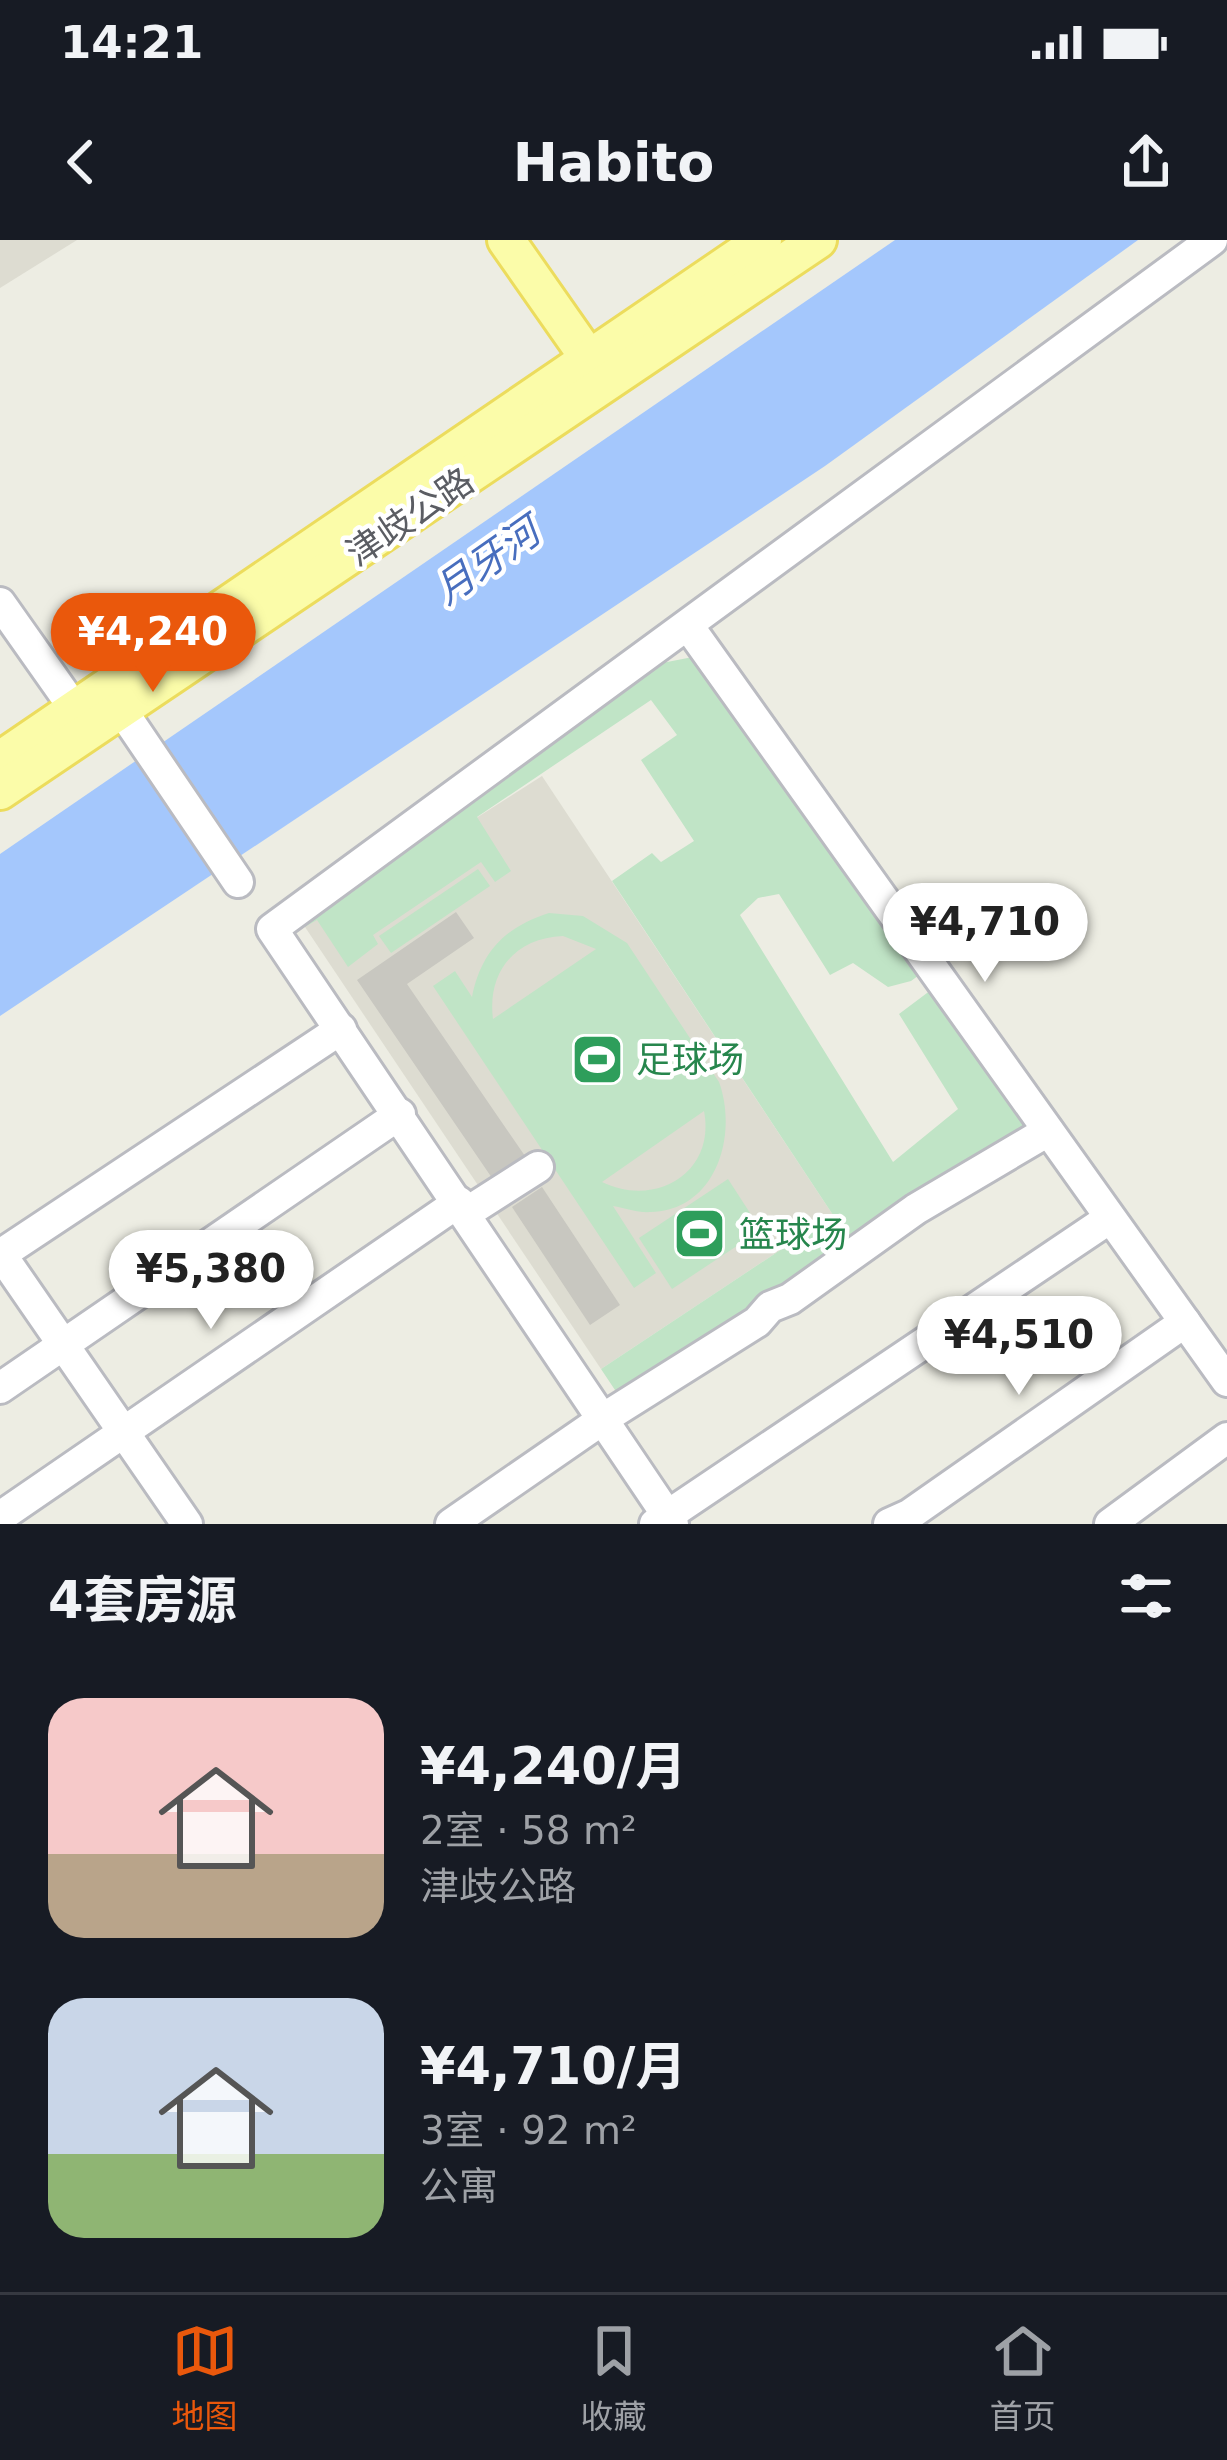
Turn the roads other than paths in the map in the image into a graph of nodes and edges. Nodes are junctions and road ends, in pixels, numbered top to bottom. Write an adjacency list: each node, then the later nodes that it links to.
1 (506, 240): 6 (main road)
2 (524, 240): 6 (main road)
3 (764, 240): 6 (main road, 津歧公路)
4 (818, 240): 6 (main road, 津歧公路)
5 (1212, 240): 8 (street)
6 (605, 368): 9 (main road, 津歧公路)
7 (0, 603): 10 (street)
8 (689, 627): 14 (street); 16 (street)
9 (114, 698): 10 (main road, 津歧公路); 13 (street)
10 (82, 720): 11 (main road, 津歧公路); 12 (main road, 津歧公路)
11 (0, 760)
12 (0, 791)
13 (238, 882)
14 (341, 1028): 15 (street); 20 (street)
15 (400, 1114): 18 (street); 22 (street)
16 (1048, 1130): 19 (street); 25 (street)
17 (538, 1167): 18 (street)
18 (463, 1208): 25 (street); 26 (street)
19 (1110, 1217): 21 (street); 29 (street)
20 (0, 1254): 22 (street)
21 (1185, 1322): 23 (street); 32 (street)
22 (63, 1345): 24 (street); 26 (street)
23 (1227, 1382)
24 (0, 1388)
25 (601, 1422): 29 (street); 31 (street)
26 (123, 1432): 28 (street); 30 (street)
27 (1227, 1438): 33 (street)
28 (0, 1516)
29 (665, 1522)
30 (188, 1524)
31 (451, 1524)
32 (889, 1524)
33 (1110, 1524)

